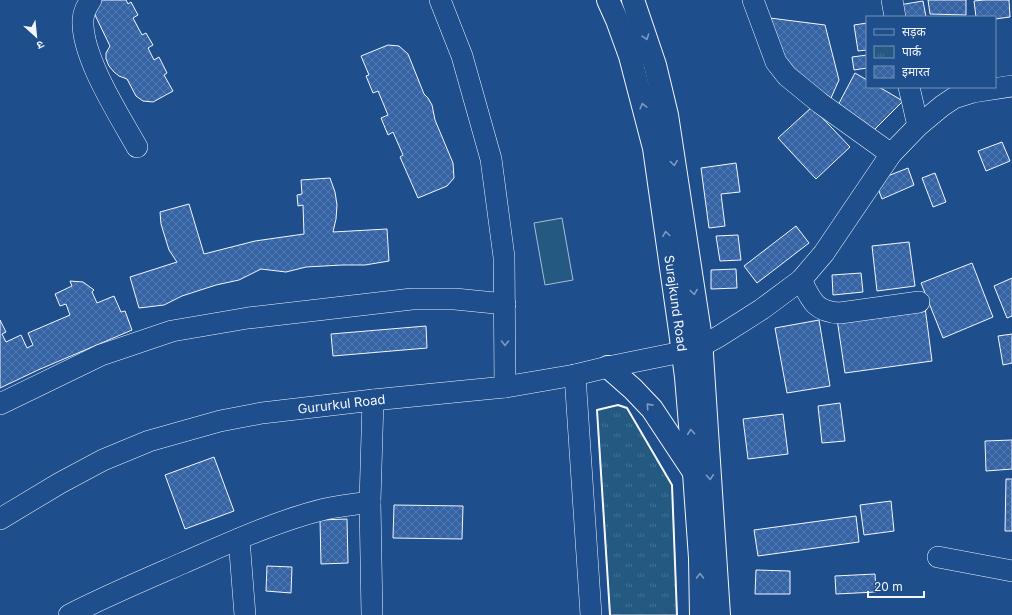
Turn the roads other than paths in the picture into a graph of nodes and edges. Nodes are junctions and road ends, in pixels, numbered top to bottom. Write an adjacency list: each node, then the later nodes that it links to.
1 (91, 0): 11 (street)
2 (440, 0): 15 (street)
3 (608, 0): 16 (main road, Surajkund Road, one-way to 3)
4 (633, 0): 16 (main road, Surajkund Road, one-way to 16)
5 (753, 0): 12 (street)
6 (892, 0): 7 (street)
7 (895, 16)
8 (1012, 86): 10 (street, Gururkul Road)
9 (909, 88): 10 (street)
10 (918, 126): 12 (street, Gururkul Road)
11 (137, 147)
12 (891, 154): 13 (street, Gururkul Road)
13 (801, 280): 14 (street); 16 (street, Gururkul Road)
14 (919, 302)
15 (505, 304): 19 (street, one-way to 19); 21 (street)
16 (692, 349): 17 (street, Gururkul Road); 22 (main road, Surajkund Road, one-way to 16); 33 (main road, Surajkund Road, one-way to 33)
17 (608, 367): 18 (street, Gururkul Road); 22 (main road, one-way to 17)
18 (575, 375): 19 (street, Gururkul Road); 31 (street)
19 (505, 387): 20 (street, Gururkul Road)
20 (373, 400): 23 (street); 24 (street, Gururkul Road)
21 (0, 404)
22 (694, 473): 32 (main road, Surajkund Road, one-way to 22)
23 (370, 502): 25 (street); 30 (street)
24 (0, 519)
25 (239, 539): 28 (street); 29 (street)
26 (938, 557): 27 (street)
27 (1012, 571)
28 (68, 615)
29 (244, 615)
30 (372, 615)
31 (592, 615)
32 (701, 615)
33 (719, 615)

